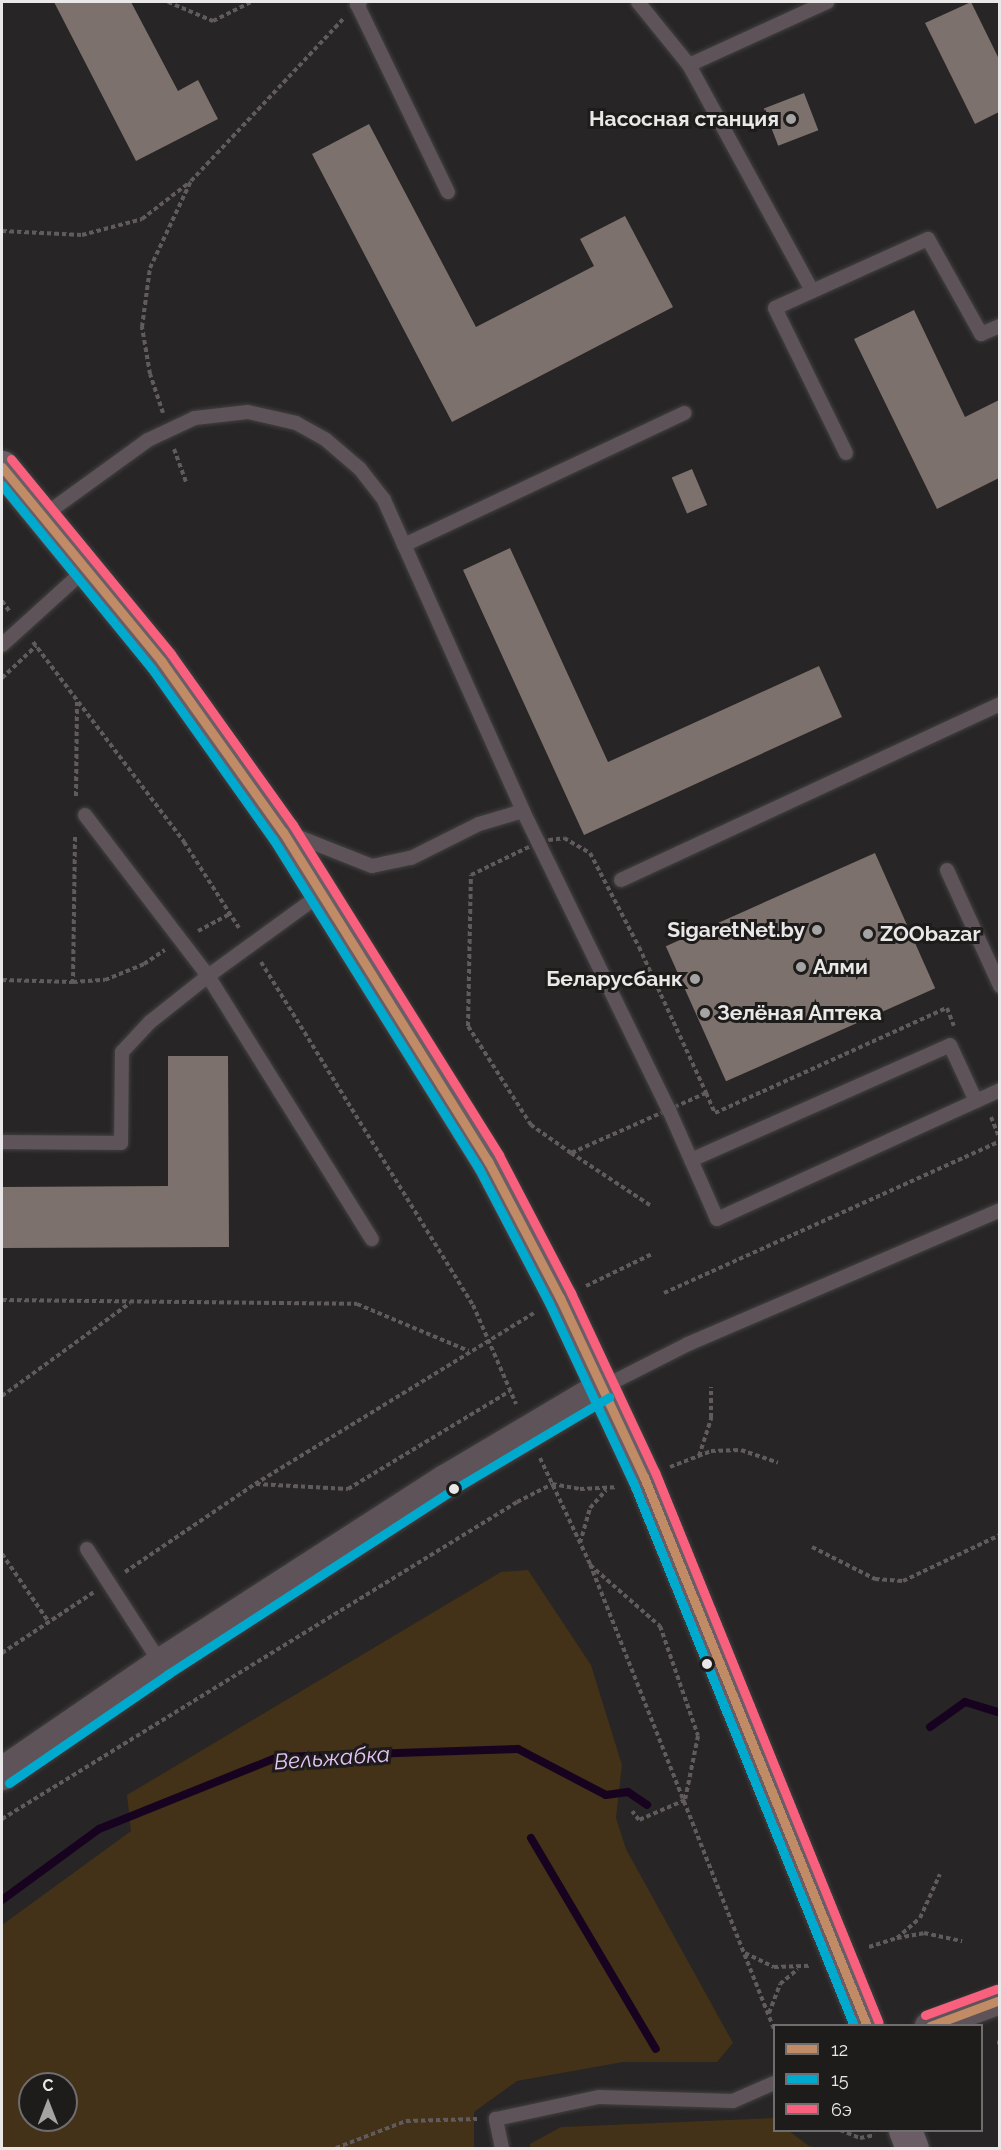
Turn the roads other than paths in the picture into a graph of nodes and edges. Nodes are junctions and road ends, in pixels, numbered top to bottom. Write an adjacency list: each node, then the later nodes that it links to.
1 (638, 2): 4 (lane)
2 (827, 2): 4 (lane)
3 (359, 3): 5 (lane)
4 (689, 65): 6 (lane)
5 (448, 192)
6 (811, 289): 7 (lane); 9 (lane)
7 (999, 326)
8 (685, 413): 12 (lane)
9 (846, 453)
10 (2, 467): 11 (main road)
11 (43, 516): 12 (lane); 13 (main road)
12 (404, 545): 17 (lane)
13 (87, 568): 14 (lane); 18 (main road)
14 (2, 645)
15 (999, 704): 20 (lane)
16 (80, 811): 22 (lane)
17 (523, 811): 18 (lane); 27 (lane)
18 (283, 832): 21 (main road)
19 (947, 870): 23 (lane)
20 (621, 880)
21 (321, 894): 22 (lane); 30 (main road)
22 (208, 976): 26 (lane); 29 (lane)
23 (999, 986)
24 (999, 1090): 25 (lane)
25 (976, 1101): 27 (lane); 27 (lane)
26 (2, 1142)
27 (691, 1160)
28 (999, 1210): 30 (lane)
29 (372, 1239)
30 (603, 1387): 32 (street); 35 (main road)
31 (87, 1549): 32 (lane)
32 (161, 1664): 33 (street)
33 (2, 1773)
34 (999, 2000): 36 (street)
35 (867, 2024)
36 (932, 2024)
37 (773, 2082): 39 (lane)
38 (894, 2132): 40 (main road)
39 (502, 2148)
40 (912, 2148)

